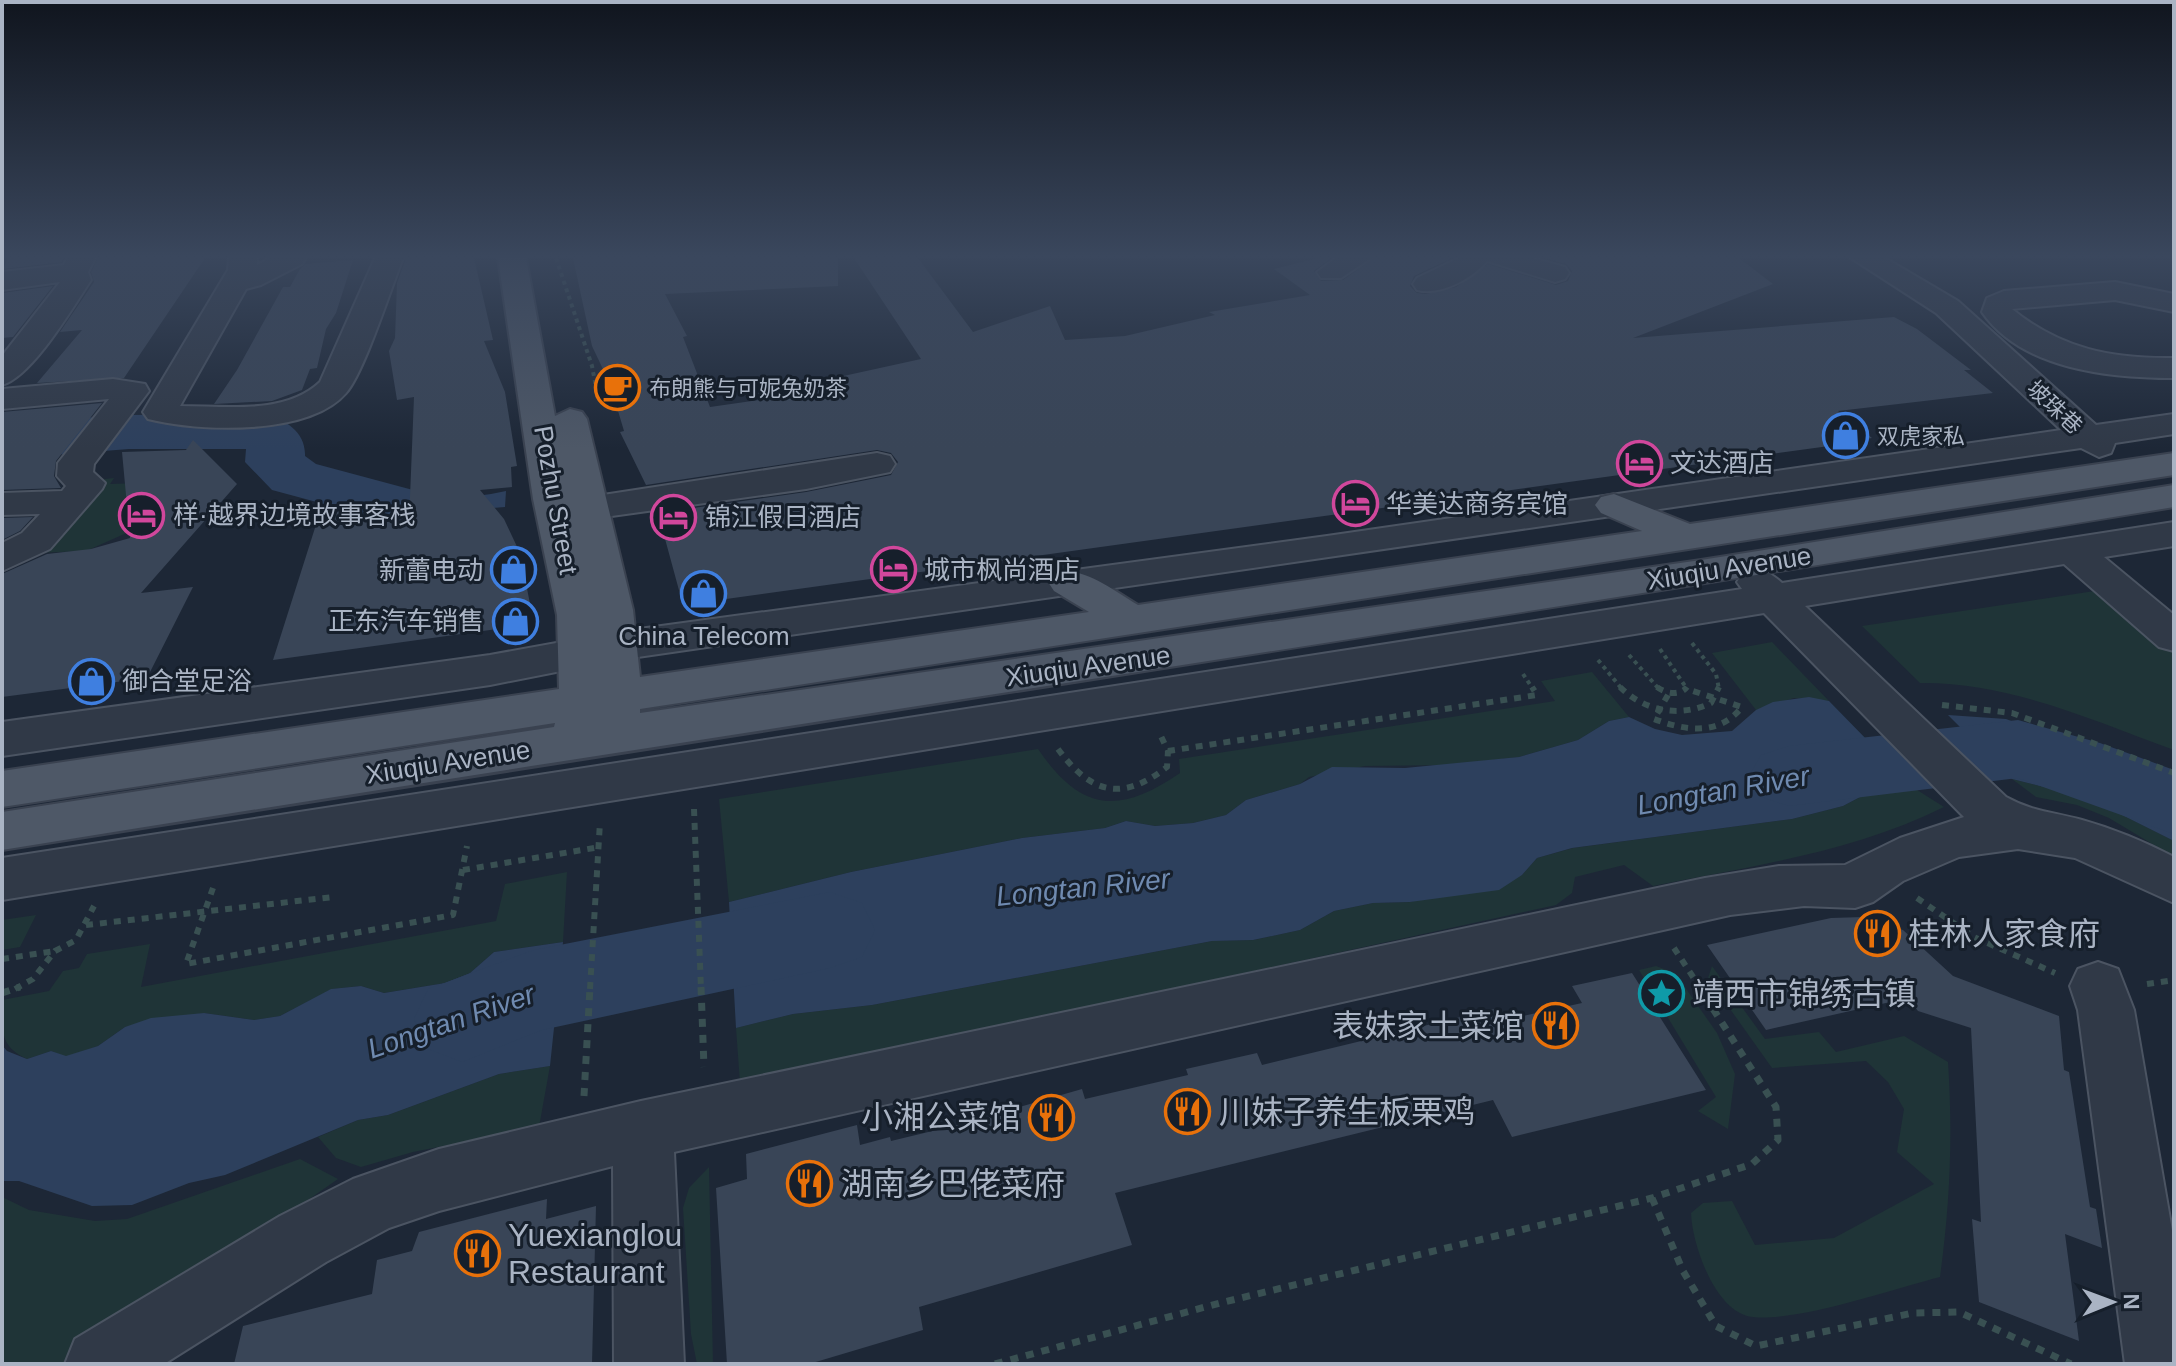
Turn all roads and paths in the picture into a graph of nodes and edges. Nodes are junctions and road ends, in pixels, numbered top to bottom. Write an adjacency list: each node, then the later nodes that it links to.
1 (44, 322): 10 (street)
2 (210, 322): 3 (street)
3 (362, 322)
4 (523, 322): 33 (main road, Pozhu Street)
5 (549, 322): 21 (main road, Pozhu Street)
6 (577, 322): 12 (path)
7 (1963, 322): 14 (street, 坡珠巷)
8 (2011, 322): 9 (street)
9 (2174, 368)
10 (2, 375)
11 (2, 399): 18 (street)
12 (598, 401)
13 (2174, 424): 14 (street)
14 (2085, 435): 16 (street, 坡珠巷); 20 (street)
15 (877, 464): 21 (street)
16 (2130, 471): 17 (main road, Xiuqiu Avenue); 22 (main road, Xiuqiu Avenue)
17 (2173, 498): 23 (street); 25 (main road, Xiuqiu Avenue)
18 (72, 502): 19 (street); 24 (street)
19 (2, 504)
20 (1614, 505): 22 (main road); 26 (street)
21 (590, 508): 33 (main road, Pozhu Street)
22 (1687, 537): 28 (main road, Xiuqiu Avenue)
23 (2074, 552): 27 (street); 29 (street)
24 (2, 559)
25 (1741, 566): 27 (street); 41 (main road, Xiuqiu Avenue)
26 (1068, 582): 28 (main road); 33 (street)
27 (1773, 597): 50 (street); 56 (street)
28 (1131, 619): 41 (main road, Xiuqiu Avenue)
29 (2174, 637)
30 (1691, 641): 38 (path)
31 (1655, 642): 36 (path)
32 (1623, 647): 37 (path)
33 (599, 650): 41 (main road, Pozhu Street); 44 (street)
34 (1592, 653): 40 (path)
35 (1520, 669): 45 (path)
36 (1687, 689): 37 (path); 38 (path)
37 (1668, 695): 40 (path)
38 (1715, 698): 40 (path); 40 (path)
39 (1942, 705): 46 (path)
40 (1661, 710)
41 (598, 718): 47 (main road, Xiuqiu Avenue); 51 (main road, Xiuqiu Avenue)
42 (1154, 722): 45 (path)
43 (1052, 737): 45 (path)
44 (2, 739)
45 (1168, 751)
46 (2174, 773)
47 (2, 789)
48 (694, 795): 67 (path)
49 (600, 809): 53 (path)
50 (2019, 828): 57 (street); 71 (street)
51 (2, 831)
52 (468, 838): 54 (path)
53 (600, 847): 54 (path); 68 (path)
54 (463, 870): 60 (path)
55 (217, 876): 60 (path)
56 (2, 879)
57 (2174, 882)
58 (99, 891): 61 (path)
59 (333, 897): 60 (path)
60 (203, 914): 61 (path)
61 (86, 925): 63 (path)
62 (1671, 943): 70 (path)
63 (55, 951): 64 (path); 66 (path)
64 (2, 959)
65 (2098, 986): 75 (street)
66 (2, 993)
67 (702, 1035)
68 (587, 1064)
69 (644, 1154): 72 (street)
70 (1652, 1198): 73 (path); 74 (path)
71 (100, 1364)
72 (649, 1364)
73 (995, 1364)
74 (2071, 1364)
75 (2160, 1364)

